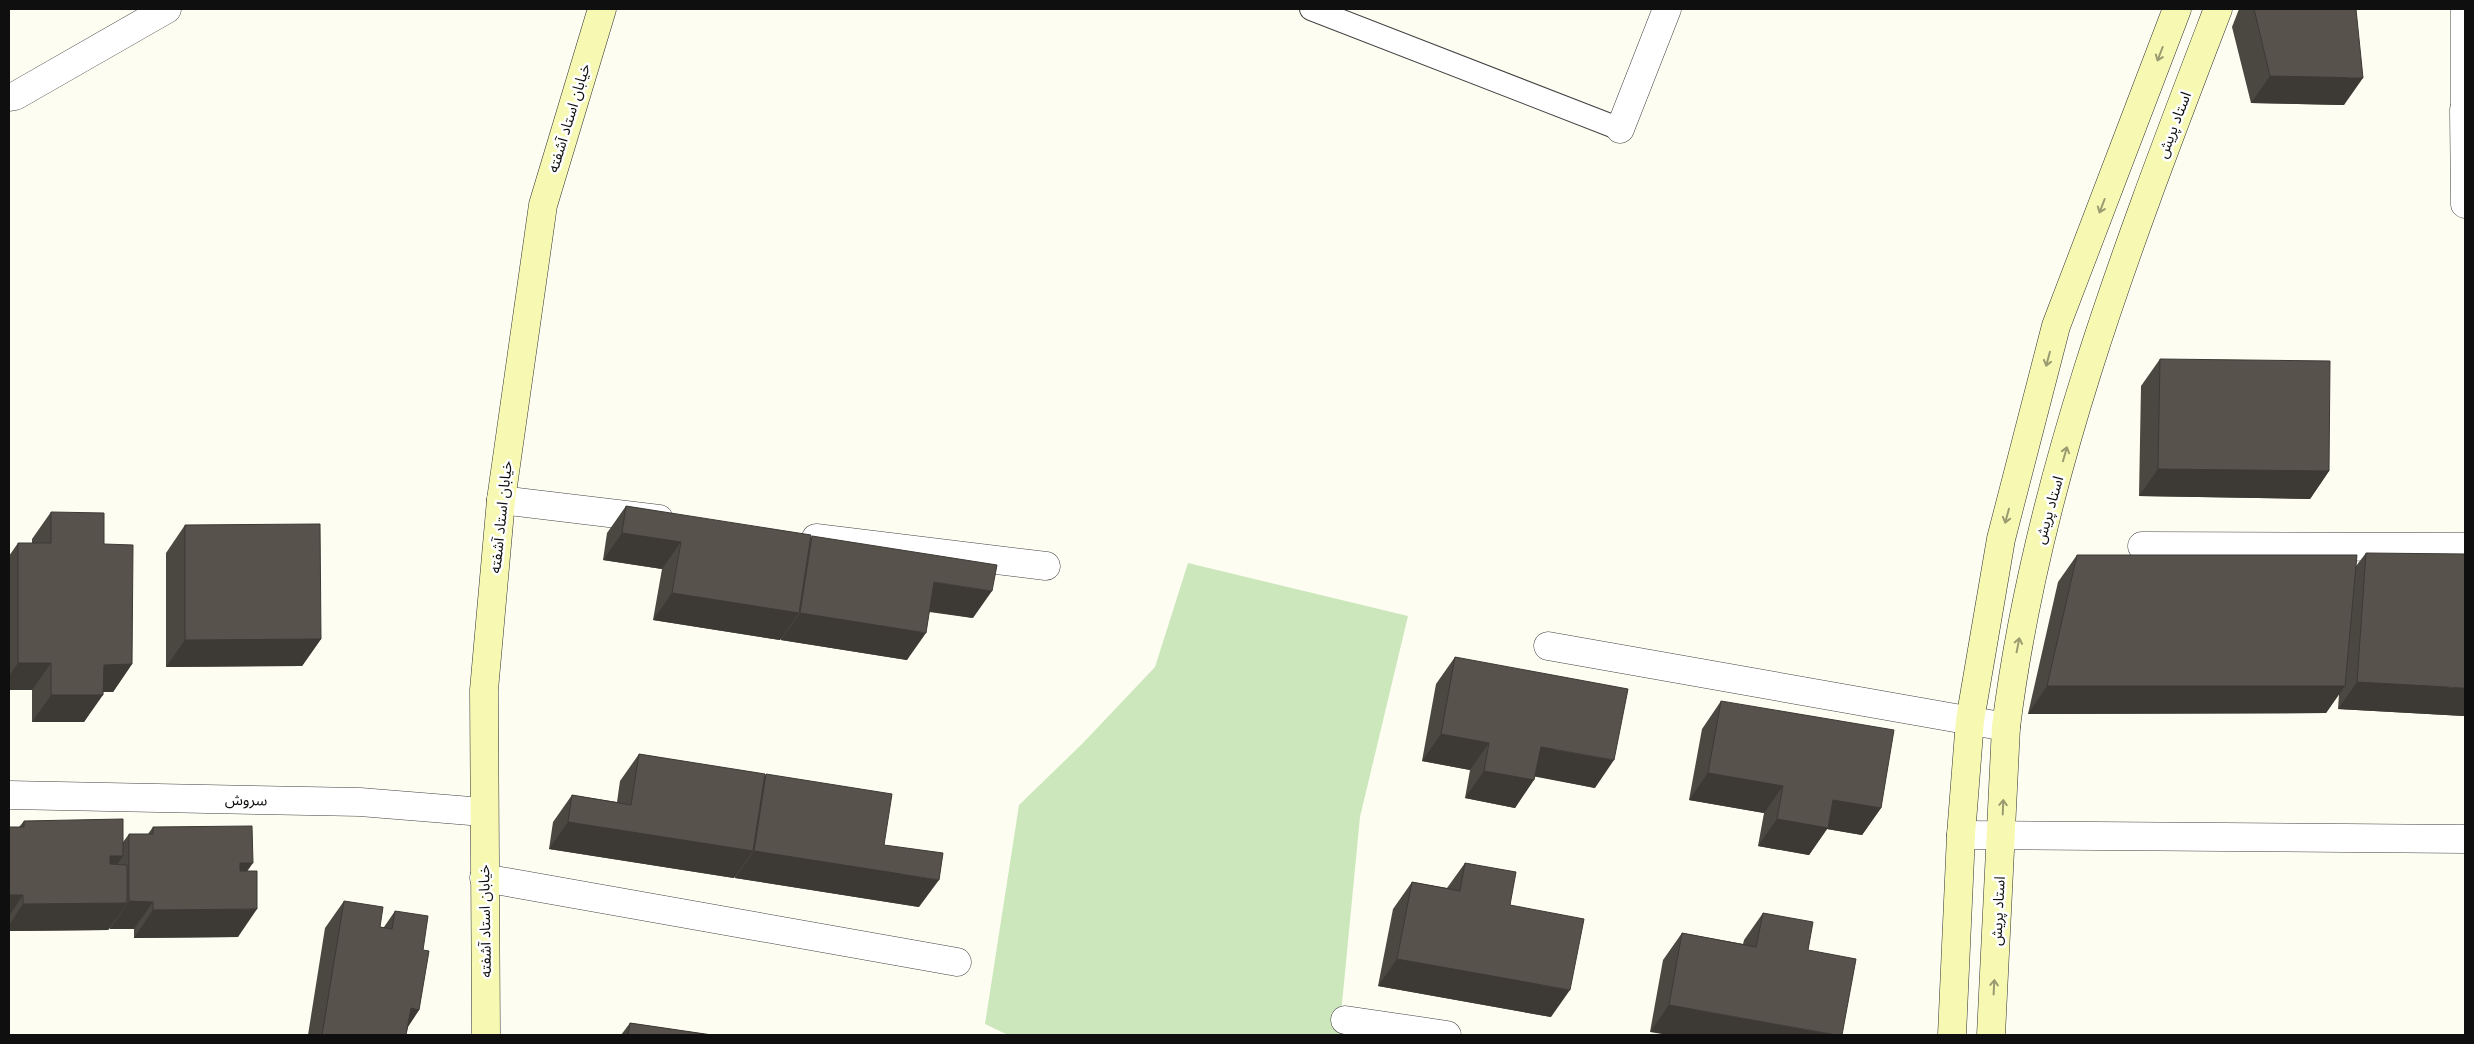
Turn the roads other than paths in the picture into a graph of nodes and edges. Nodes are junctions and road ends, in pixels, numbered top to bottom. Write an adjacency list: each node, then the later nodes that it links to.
1 (167, 9): 8 (street)
2 (602, 9): 12 (street, خیابان استاد آشفته)
3 (1311, 9): 10 (lane)
4 (1667, 9): 10 (street)
5 (2177, 9): 19 (street, one-way to 19)
6 (2218, 9): 20 (street, استاد پریش, one-way to 6)
7 (2465, 9): 9 (street)
8 (9, 97)
9 (2465, 110): 11 (street)
10 (1620, 129)
11 (2465, 204)
12 (501, 500): 13 (street); 22 (street, خیابان استاد آشفته)
13 (680, 522)
14 (788, 535): 17 (street)
15 (2142, 546): 16 (street)
16 (2465, 547)
17 (1046, 566)
18 (1548, 646): 19 (street)
19 (1970, 720): 20 (street); 23 (street)
20 (2006, 726): 24 (street, استاد پریش, one-way to 20)
21 (9, 796): 22 (street, سروش)
22 (484, 812): 26 (street, خیابان استاد آشفته)
23 (1962, 835): 24 (street); 31 (street)
24 (2002, 836): 25 (street); 32 (street, استاد پریش, one-way to 24)
25 (2465, 840)
26 (484, 878): 27 (street); 29 (street, خیابان استاد آشفته)
27 (957, 962)
28 (1345, 1020): 30 (street)
29 (486, 1035)
30 (1447, 1035)
31 (1952, 1035)
32 (1991, 1035)

